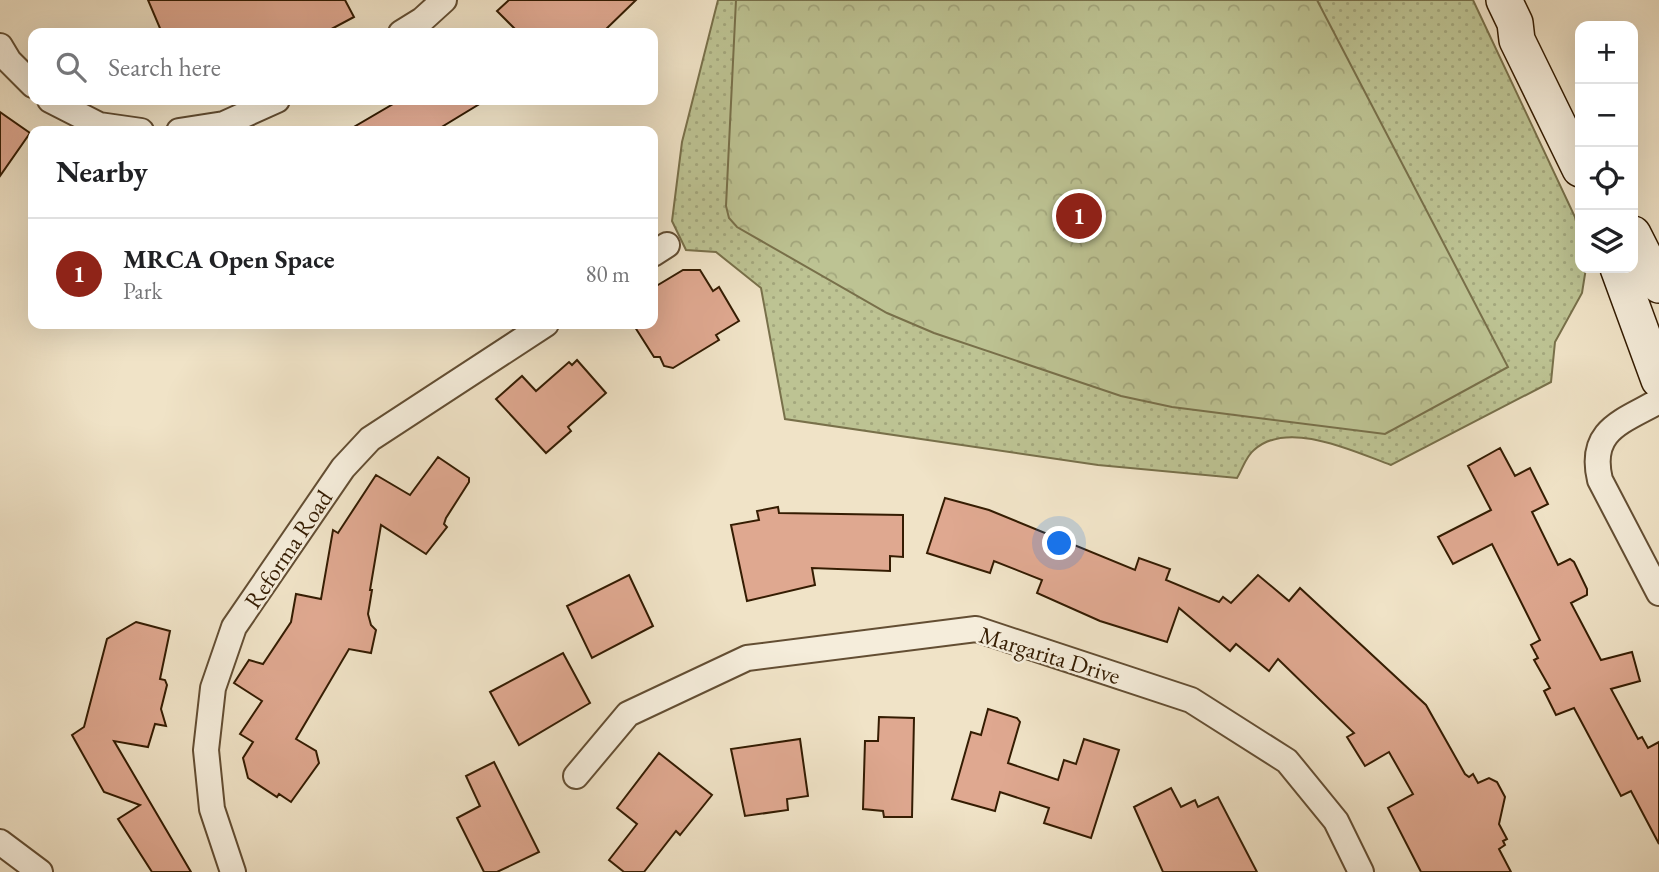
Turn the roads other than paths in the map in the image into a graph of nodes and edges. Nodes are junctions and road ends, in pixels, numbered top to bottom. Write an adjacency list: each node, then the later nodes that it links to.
1 (444, 0): 3 (street)
2 (1510, 11): 8 (main road); 11 (main road)
3 (409, 28)
4 (0, 46): 5 (street)
5 (28, 80)
6 (60, 105): 9 (street)
7 (266, 105): 10 (street)
8 (1575, 122)
9 (106, 126)
10 (212, 126)
11 (1575, 159)
12 (1638, 244): 14 (main road)
13 (1620, 273): 16 (main road)
14 (1659, 285)
15 (538, 329): 22 (street, Reforma Road)
16 (1659, 380)
17 (1659, 401): 18 (street)
18 (1659, 593)
19 (576, 776): 23 (street, Margarita Drive)
20 (0, 842): 21 (street)
21 (40, 872)
22 (233, 872)
23 (1361, 872)

